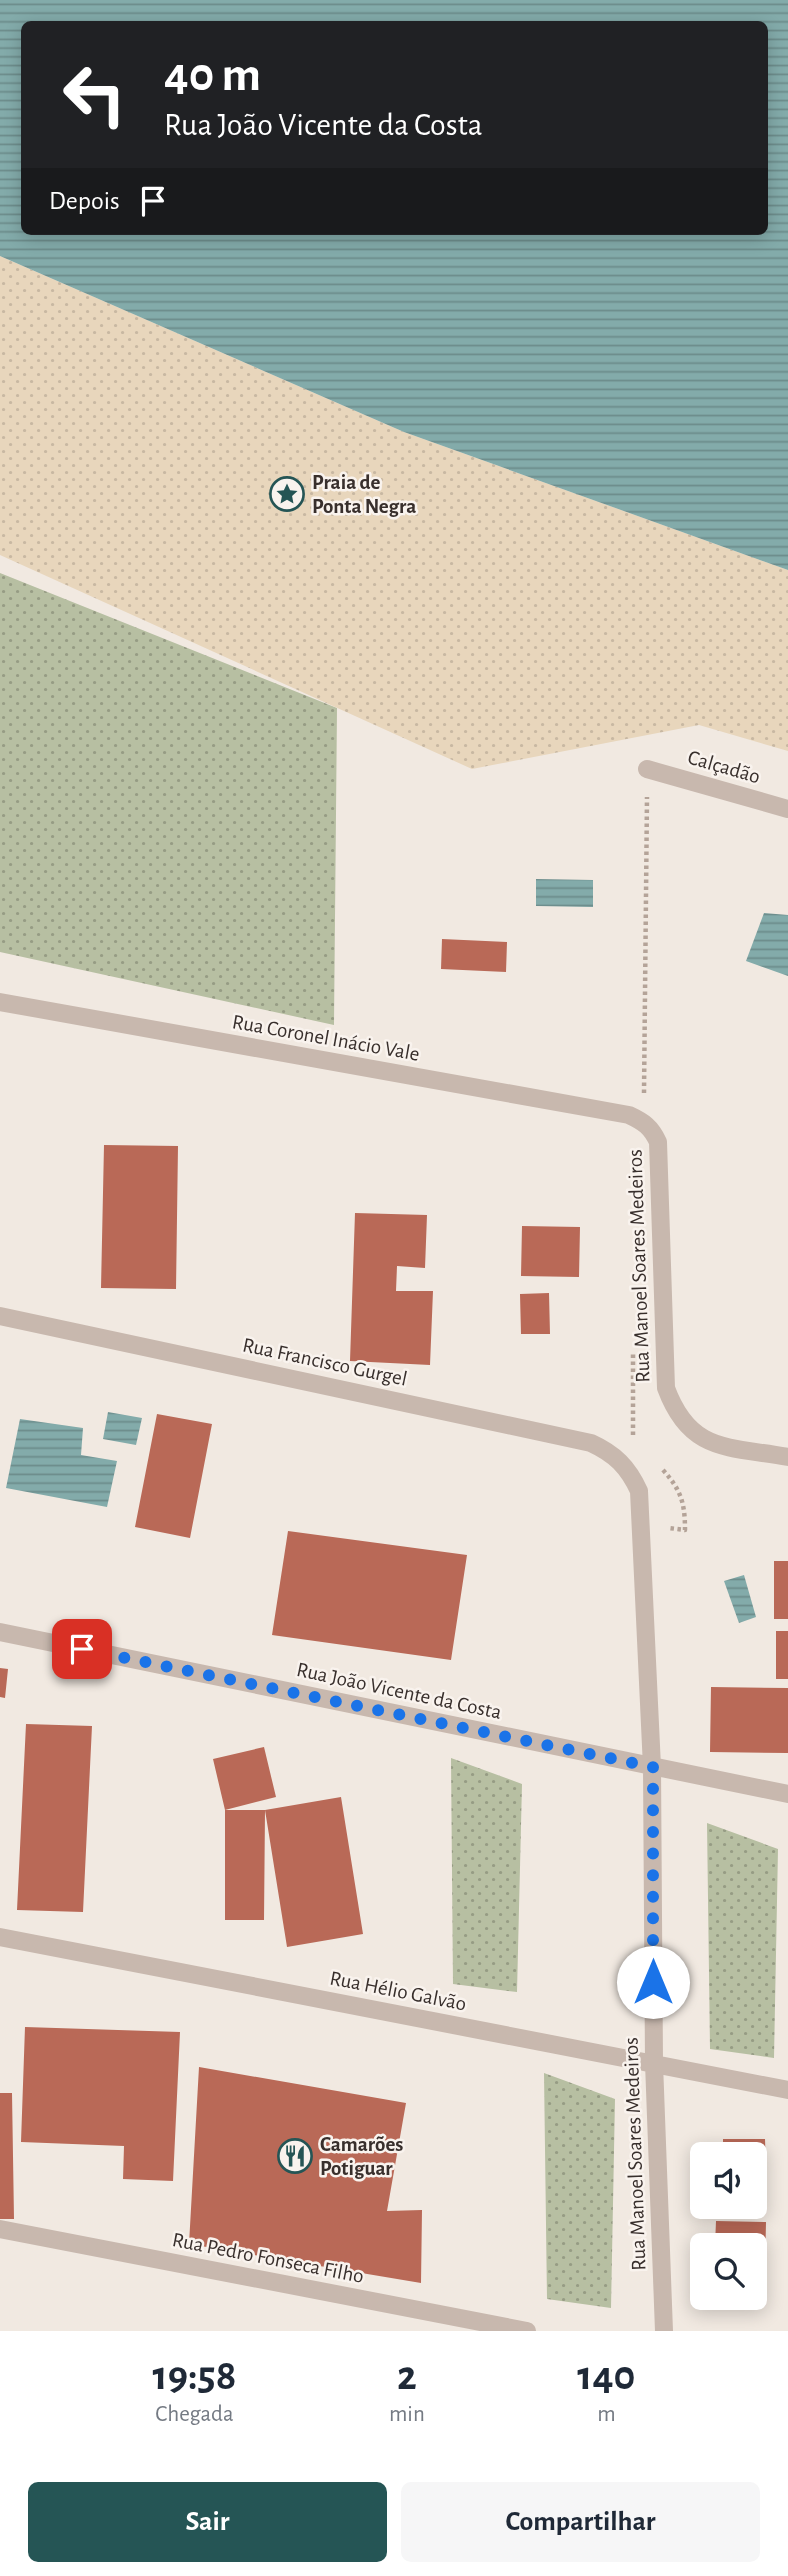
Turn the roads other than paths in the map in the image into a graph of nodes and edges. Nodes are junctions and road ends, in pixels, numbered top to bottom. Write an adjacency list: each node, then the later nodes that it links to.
1 (647, 769): 2 (street, Calçadão)
2 (788, 809)
3 (0, 1002): 4 (street, Rua Coronel Inácio Vale)
4 (644, 1122): 6 (street, Rua Manoel Soares Medeiros)
5 (0, 1316): 7 (street, Rua Francisco Gurgel)
6 (788, 1457)
7 (631, 1474): 9 (street, Rua Manoel Soares Medeiros)
8 (0, 1632): 9 (street, Rua João Vicente da Costa)
9 (653, 1767): 10 (street, Rua João Vicente da Costa); 12 (street, Rua Manoel Soares Medeiros)
10 (788, 1794)
11 (0, 1937): 12 (street, Rua Hélio Galvão)
12 (654, 2063): 13 (street, Rua Hélio Galvão); 16 (street, Rua Manoel Soares Medeiros)
13 (788, 2090)
14 (0, 2228): 15 (street, Rua Pedro Fonseca Filho)
15 (527, 2331)
16 (664, 2331)

